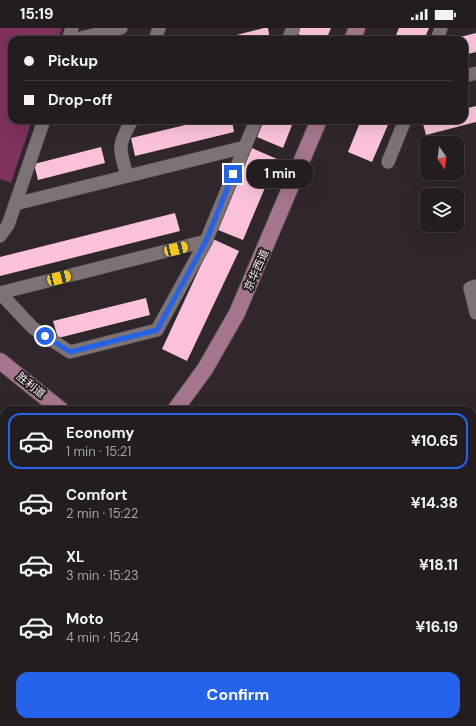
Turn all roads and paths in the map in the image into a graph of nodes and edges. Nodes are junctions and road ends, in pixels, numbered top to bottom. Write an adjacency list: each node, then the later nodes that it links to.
1 (121, 28): 2 (street)
2 (89, 36)
3 (44, 124): 11 (street)
4 (130, 124): 10 (street)
5 (254, 124): 8 (street)
6 (317, 124): 19 (main road, 京华西道)
7 (403, 124): 9 (street)
8 (244, 147): 10 (street); 13 (street)
9 (388, 162)
10 (127, 176): 11 (street)
11 (15, 204): 12 (street)
12 (0, 236)
13 (206, 241): 15 (street); 15 (street)
14 (476, 286): 16 (street)
15 (0, 293)
16 (476, 314)
17 (0, 361): 18 (main road, 胜利道)
18 (56, 406)
19 (178, 406)

